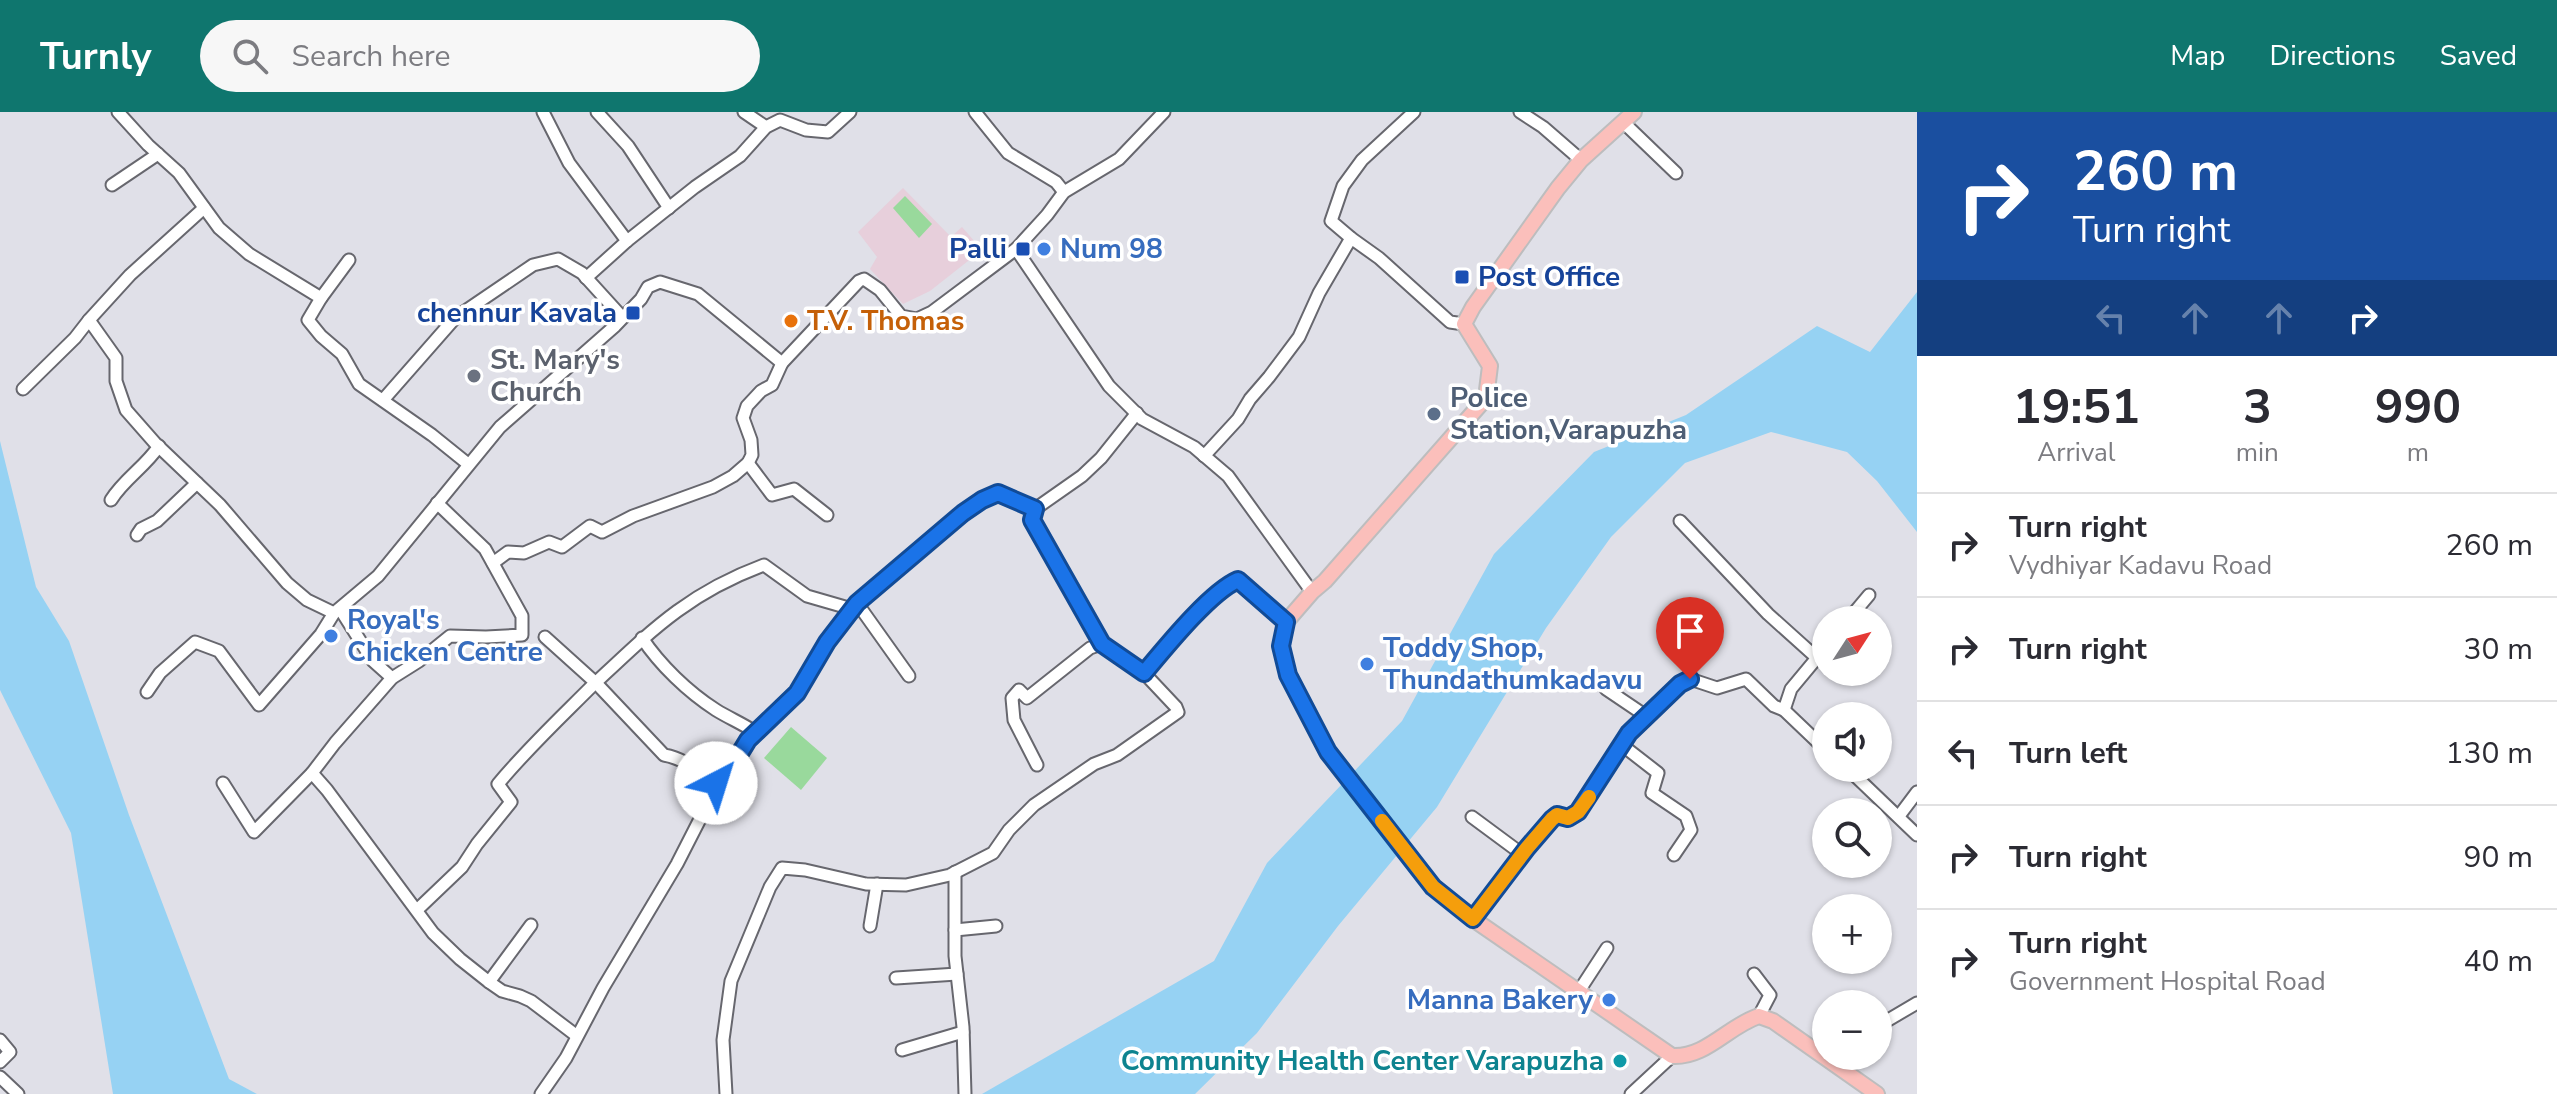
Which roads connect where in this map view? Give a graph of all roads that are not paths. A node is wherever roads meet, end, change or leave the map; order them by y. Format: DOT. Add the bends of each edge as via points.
graph roads {
  1 [pos="118,112"];
  2 [pos="543,112"];
  3 [pos="597,112"];
  4 [pos="744,112"];
  5 [pos="850,112"];
  6 [pos="975,112"];
  7 [pos="1164,112"];
  8 [pos="1414,112"];
  9 [pos="1520,112"];
  10 [pos="1628,117"];
  11 [pos="766,127"];
  12 [pos="158,154"];
  13 [pos="1581,160"];
  14 [pos="1676,173"];
  15 [pos="112,185"];
  16 [pos="1064,192"];
  17 [pos="204,208"];
  18 [pos="669,208"];
  19 [pos="1351,238"];
  20 [pos="627,241"];
  21 [pos="1016,249"];
  22 [pos="349,260"];
  23 [pos="586,278"];
  24 [pos="321,298"];
  25 [pos="622,317"];
  26 [pos="89,320"];
  27 [pos="1464,324"];
  28 [pos="782,363"];
  29 [pos="23,389"];
  30 [pos="383,400"];
  31 [pos="1137,413"];
  32 [pos="159,446"];
  33 [pos="1204,456"];
  34 [pos="748,463"];
  35 [pos="468,464"];
  36 [pos="197,483"];
  37 [pos="111,500"];
  38 [pos="437,503"];
  39 [pos="1035,509"];
  40 [pos="827,515"];
  41 [pos="1680,521"];
  42 [pos="137,535"];
  43 [pos="493,563"];
  44 [pos="1312,592"];
  45 [pos="1869,595"];
  46 [pos="855,606"];
  47 [pos="1860,606"];
  48 [pos="337,611"];
  49 [pos="1286,622"];
  50 [pos="545,637"];
  51 [pos="642,638"];
  52 [pos="1102,644"];
  53 [pos="1812,654"];
  54 [pos="1812,664"];
  55 [pos="1144,673"];
  56 [pos="909,676"];
  57 [pos="392,678"];
  58 [pos="596,683"];
  59 [pos="1606,689"];
  60 [pos="147,692"];
  61 [pos="1784,710"];
  62 [pos="1646,716"];
  63 [pos="755,732"];
  64 [pos="1812,737"];
  65 [pos="1622,745"];
  66 [pos="1037,765"];
  67 [pos="312,773"];
  68 [pos="1862,782"];
  69 [pos="223,783"];
  70 [pos="720,786"];
  71 [pos="1917,792"];
  72 [pos="1899,816"];
  73 [pos="1472,817"];
  74 [pos="1917,835"];
  75 [pos="1522,854"];
  76 [pos="1674,855"];
  77 [pos="955,872"];
  78 [pos="877,884"];
  79 [pos="417,910"];
  80 [pos="1473,919"];
  81 [pos="531,925"];
  82 [pos="870,926"];
  83 [pos="996,926"];
  84 [pos="955,930"];
  85 [pos="1607,948"];
  86 [pos="957,974"];
  87 [pos="1754,974"];
  88 [pos="896,978"];
  89 [pos="489,982"];
  90 [pos="1579,991"];
  91 [pos="1917,1003"];
  92 [pos="1759,1016"];
  93 [pos="1892,1018"];
  94 [pos="963,1032"];
  95 [pos="577,1036"];
  96 [pos="0,1040"];
  97 [pos="1812,1044"];
  98 [pos="902,1050"];
  99 [pos="1672,1056"];
  100 [pos="0,1062"];
  101 [pos="1851,1070"];
  102 [pos="0,1077"];
  103 [pos="18,1094"];
  104 [pos="541,1094"];
  105 [pos="726,1094"];
  106 [pos="965,1094"];
  107 [pos="1631,1094"];
  108 [pos="1877,1094"];
  1 -- 12 [label="street"];
  2 -- 20 [label="street" via="569,163"];
  3 -- 18 [label="street" via="628,146"];
  4 -- 11 [label="street"];
  5 -- 11 [label="street" via="828,132 780,120"];
  6 -- 16 [label="street" via="1008,153"];
  7 -- 16 [label="street" via="1119,159"];
  8 -- 19 [label="street" via="1362,160 1343,186 1331,221"];
  9 -- 13 [label="street"];
  10 -- 13 [label="main road"];
  10 -- 14 [label="street"];
  11 -- 18 [label="street" via="740,156"];
  12 -- 15 [label="street"];
  12 -- 17 [label="street"];
  13 -- 27 [label="main road"];
  16 -- 21 [label="street"];
  17 -- 24 [label="street" via="249,254"];
  17 -- 26 [label="street"];
  18 -- 20 [label="street"];
  19 -- 27 [label="street" via="1450,322"];
  19 -- 33 [label="street" via="1299,337"];
  20 -- 23 [label="street"];
  21 -- 28 [label="street" via="917,319 901,316 871,282 859,281"];
  21 -- 31 [label="street" via="1109,386"];
  22 -- 24 [label="street"];
  23 -- 25 [label="street"];
  23 -- 30 [label="street" via="558,259 533,265 455,318"];
  24 -- 30 [label="street" via="308,320 342,354 359,384"];
  25 -- 28 [label="street" via="648,287 660,282 676,285 698,294"];
  25 -- 35 [label="street" via="500,427"];
  26 -- 29 [label="street"];
  26 -- 32 [label="street" via="116,358 116,381 126,410"];
  27 -- 44 [label="main road" via="1490,366 1486,398"];
  28 -- 34 [label="street" via="772,385 747,406 743,418 751,440"];
  30 -- 35 [label="street"];
  31 -- 33 [label="street"];
  31 -- 39 [label="street" via="1082,476"];
  32 -- 36 [label="street"];
  32 -- 37 [label="street"];
  33 -- 44 [label="street" via="1228,476"];
  34 -- 40 [label="street" via="772,495 794,489"];
  34 -- 43 [label="street" via="713,487 602,532 590,526 562,547 549,542 524,553 508,552"];
  35 -- 38 [label="street"];
  36 -- 42 [label="street"];
  36 -- 48 [label="street" via="287,583 307,600"];
  38 -- 43 [label="street"];
  38 -- 48 [label="street" via="378,576"];
  39 -- 46 [label="street" via="998,493 982,500"];
  39 -- 52 [label="street" via="1032,520"];
  41 -- 53 [label="street"];
  43 -- 57 [label="street" via="522,616 522,635 450,636"];
  44 -- 49 [label="main road"];
  45 -- 47 [label="street"];
  46 -- 51 [label="street" via="807,596 764,565 704,592"];
  46 -- 56 [label="street"];
  46 -- 63 [label="street" via="797,693"];
  48 -- 57 [label="street"];
  48 -- 60 [label="street" via="259,705 219,651 195,642"];
  49 -- 55 [label="street" via="1238,580 1189,622"];
  49 -- 80 [label="main road" via="1281,646 1288,675 1328,752 1433,887"];
  50 -- 58 [label="street"];
  51 -- 58 [label="street"];
  51 -- 63 [label="street" via="701,699"];
  52 -- 55 [label="street"];
  52 -- 66 [label="street" via="1027,698 1019,690 1012,698 1014,720"];
  54 -- 61 [label="street" via="1791,689"];
  55 -- 77 [label="street" via="1178,712 1034,805 993,853"];
  57 -- 67 [label="street"];
  58 -- 70 [label="street" via="664,755 693,765"];
  58 -- 79 [label="street" via="498,784 511,802 462,867"];
  59 -- 62 [label="street"];
  61 -- 62 [label="street" via="1746,679 1717,688 1690,679"];
  61 -- 64 [label="street"];
  62 -- 65 [label="street"];
  63 -- 70 [label="street"];
  65 -- 75 [label="street" via="1578,812 1568,818 1557,815"];
  65 -- 76 [label="street" via="1658,773 1652,793 1686,816 1691,830"];
  67 -- 69 [label="street" via="254,832"];
  67 -- 79 [label="street"];
  68 -- 72 [label="street"];
  70 -- 95 [label="street"];
  71 -- 72 [label="street"];
  72 -- 74 [label="street"];
  73 -- 75 [label="street"];
  75 -- 80 [label="street"];
  77 -- 78 [label="street" via="906,885"];
  77 -- 84 [label="street"];
  78 -- 82 [label="street"];
  78 -- 105 [label="street" via="782,868 731,981 723,1040"];
  79 -- 89 [label="street" via="433,933"];
  80 -- 90 [label="main road"];
  81 -- 89 [label="street"];
  83 -- 84 [label="street"];
  84 -- 86 [label="street"];
  85 -- 90 [label="street"];
  86 -- 88 [label="street"];
  86 -- 94 [label="street"];
  87 -- 92 [label="street" via="1770,995"];
  89 -- 95 [label="street" via="531,1001"];
  90 -- 99 [label="main road"];
  91 -- 93 [label="street"];
  92 -- 97 [label="main road"];
  92 -- 99 [label="main road" via="1694,1054"];
  94 -- 98 [label="street"];
  94 -- 106 [label="street"];
  95 -- 104 [label="street"];
  96 -- 100 [label="street" via="10,1052"];
  99 -- 107 [label="street"];
  101 -- 108 [label="main road"];
  102 -- 103 [label="street"];
}
